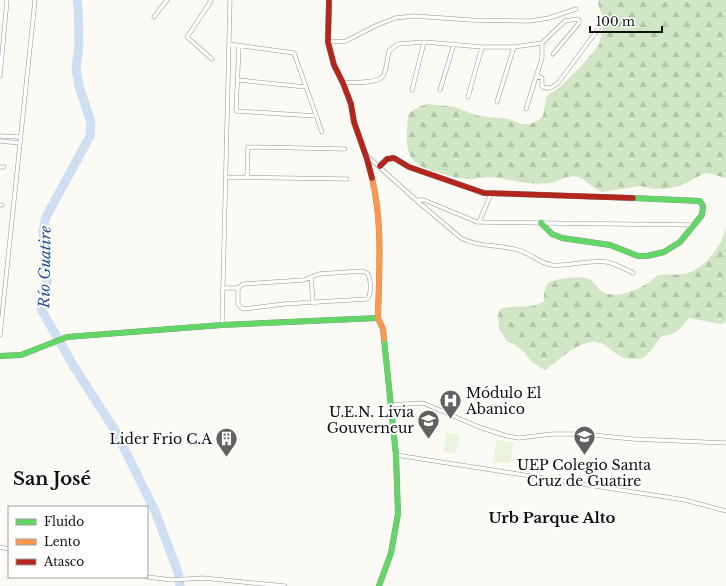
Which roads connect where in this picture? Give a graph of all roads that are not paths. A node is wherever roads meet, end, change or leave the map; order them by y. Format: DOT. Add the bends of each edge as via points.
graph roads {
  1 [pos="7,0"];
  2 [pos="35,0"];
  3 [pos="167,0"];
  4 [pos="210,0"];
  5 [pos="230,0"];
  6 [pos="329,0"];
  7 [pos="576,9"];
  8 [pos="154,17"];
  9 [pos="599,28"];
  10 [pos="328,42"];
  11 [pos="424,42"];
  12 [pos="542,43"];
  13 [pos="229,44"];
  14 [pos="454,44"];
  15 [pos="239,46"];
  16 [pos="482,46"];
  17 [pos="514,46"];
  18 [pos="553,54"];
  19 [pos="212,59"];
  20 [pos="0,76"];
  21 [pos="536,76"];
  22 [pos="238,80"];
  23 [pos="343,83"];
  24 [pos="306,87"];
  25 [pos="412,90"];
  26 [pos="440,90"];
  27 [pos="468,97"];
  28 [pos="497,102"];
  29 [pos="526,109"];
  30 [pos="316,116"];
  31 [pos="322,132"];
  32 [pos="0,136"];
  33 [pos="20,137"];
  34 [pos="0,141"];
  35 [pos="20,143"];
  36 [pos="345,149"];
  37 [pos="365,154"];
  38 [pos="380,166"];
  39 [pos="226,177"];
  40 [pos="247,178"];
  41 [pos="347,179"];
  42 [pos="491,194"];
  43 [pos="416,200"];
  44 [pos="479,222"];
  45 [pos="541,223"];
  46 [pos="694,225"];
  47 [pos="633,272"];
  48 [pos="311,277"];
  49 [pos="223,288"];
  50 [pos="238,288"];
  51 [pos="313,302"];
  52 [pos="378,318"];
  53 [pos="222,325"];
  54 [pos="0,335"];
  55 [pos="0,356"];
  56 [pos="390,405"];
  57 [pos="726,443"];
  58 [pos="396,455"];
  59 [pos="726,511"];
  60 [pos="148,577"];
  61 [pos="285,586"];
  62 [pos="380,586"];
  1 -- 20 [label="street"];
  2 -- 33 [label="street"];
  3 -- 8 [label="street"];
  4 -- 19 [label="street" via="187,37"];
  5 -- 13 [label="street"];
  6 -- 10 [label="street"];
  7 -- 10 [label="street" via="530,21 414,16 395,18 346,40"];
  9 -- 21 [label="street" via="558,83 544,88 542,78"];
  10 -- 23 [label="street" via="334,66"];
  11 -- 14 [label="street"];
  11 -- 23 [label="street" via="394,46 389,51 384,74 378,80"];
  11 -- 25 [label="street"];
  12 -- 17 [label="street"];
  12 -- 18 [label="street" via="565,21 577,18 579,23"];
  12 -- 21 [label="street" via="542,58"];
  13 -- 15 [label="street"];
  13 -- 39 [label="street"];
  14 -- 16 [label="street"];
  14 -- 26 [label="street"];
  15 -- 22 [label="street"];
  15 -- 24 [label="street" via="294,54"];
  16 -- 17 [label="street"];
  16 -- 27 [label="street"];
  17 -- 28 [label="street"];
  21 -- 29 [label="street"];
  22 -- 24 [label="street"];
  22 -- 30 [label="street" via="236,110"];
  23 -- 37 [label="street"];
  24 -- 30 [label="street"];
  30 -- 31 [label="street"];
  32 -- 33 [label="street"];
  33 -- 35 [label="street"];
  34 -- 35 [label="street"];
  35 -- 54 [label="street"];
  36 -- 40 [label="street" via="248,147"];
  37 -- 38 [label="street"];
  37 -- 52 [label="street" via="376,195 380,231"];
  38 -- 42 [label="street" via="387,159 394,158"];
  38 -- 43 [label="street"];
  39 -- 40 [label="street"];
  39 -- 49 [label="street"];
  40 -- 41 [label="street"];
  42 -- 44 [label="street"];
  42 -- 46 [label="street" via="700,201 702,215"];
  43 -- 44 [label="street" via="424,200"];
  43 -- 47 [label="street" via="469,242 523,251 550,265 609,262"];
  44 -- 45 [label="street"];
  45 -- 46 [label="street"];
  45 -- 46 [label="street" via="552,234 562,238 610,245 638,256 664,252 680,242"];
  48 -- 50 [label="street" via="304,280 246,284"];
  48 -- 51 [label="street"];
  48 -- 51 [label="street" via="319,274 362,271 369,277 370,295 367,299"];
  49 -- 50 [label="street"];
  49 -- 53 [label="street"];
  50 -- 51 [label="street" via="238,304 243,309"];
  52 -- 53 [label="street"];
  52 -- 56 [label="street" via="383,329"];
  53 -- 55 [label="street" via="67,337 21,355"];
  56 -- 57 [label="street" via="422,403 479,427 520,438 582,434"];
  56 -- 58 [label="street"];
  58 -- 59 [label="street" via="685,500"];
  58 -- 62 [label="street" via="398,514 391,553"];
  60 -- 61 [label="street" via="172,580 203,578"];
}
